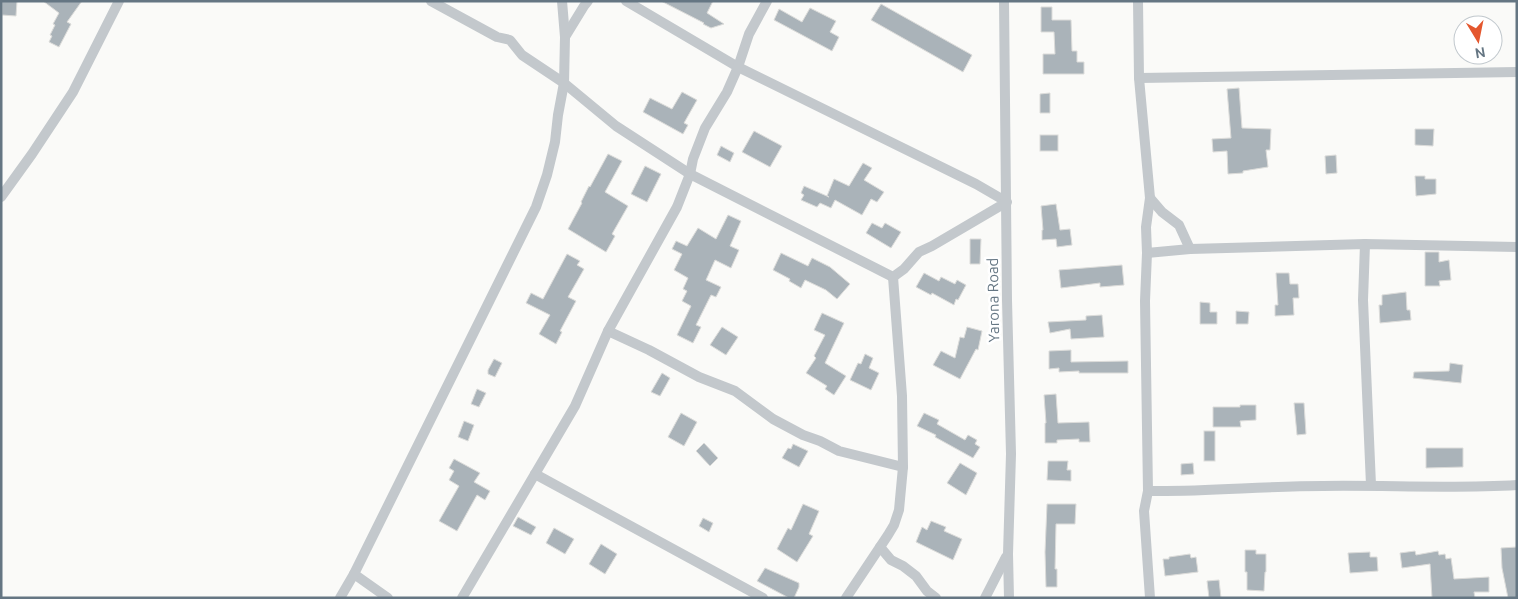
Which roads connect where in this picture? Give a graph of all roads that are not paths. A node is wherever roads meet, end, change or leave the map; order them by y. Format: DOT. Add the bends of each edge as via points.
graph roads {
  1 [pos="119,1"];
  2 [pos="431,1"];
  3 [pos="562,1"];
  4 [pos="588,1"];
  5 [pos="626,1"];
  6 [pos="766,1"];
  7 [pos="1004,1"];
  8 [pos="1138,1"];
  9 [pos="565,37"];
  10 [pos="738,67"];
  11 [pos="1517,72"];
  12 [pos="1139,78"];
  13 [pos="564,83"];
  14 [pos="690,174"];
  15 [pos="1,197"];
  16 [pos="1150,198"];
  17 [pos="1007,202"];
  18 [pos="1365,244"];
  19 [pos="1517,247"];
  20 [pos="1190,249"];
  21 [pos="1147,253"];
  22 [pos="893,277"];
  23 [pos="608,331"];
  24 [pos="903,467"];
  25 [pos="534,474"];
  26 [pos="1371,485"];
  27 [pos="1517,485"];
  28 [pos="1148,491"];
  29 [pos="880,547"];
  30 [pos="1008,554"];
  31 [pos="354,574"];
  32 [pos="340,598"];
  33 [pos="388,598"];
  34 [pos="462,598"];
  35 [pos="764,598"];
  36 [pos="846,598"];
  37 [pos="936,598"];
  38 [pos="985,598"];
  39 [pos="1009,598"];
  40 [pos="1150,598"];
  1 -- 15 [label="street" via="73,92"];
  2 -- 13 [label="street" via="497,37 510,40 522,55"];
  3 -- 9 [label="street"];
  4 -- 9 [label="street"];
  5 -- 10 [label="street"];
  6 -- 10 [label="street" via="749,34"];
  7 -- 17 [label="street, Yarona Road"];
  8 -- 12 [label="street"];
  9 -- 13 [label="street"];
  10 -- 14 [label="street" via="705,128"];
  10 -- 17 [label="street"];
  11 -- 12 [label="street"];
  12 -- 16 [label="street"];
  13 -- 14 [label="street" via="616,126"];
  13 -- 31 [label="street" via="555,142 536,207"];
  14 -- 22 [label="street"];
  14 -- 23 [label="street" via="676,207"];
  16 -- 20 [label="street" via="1179,225"];
  16 -- 21 [label="street"];
  17 -- 22 [label="street" via="919,252"];
  17 -- 30 [label="street, Yarona Road" via="1011,454"];
  18 -- 19 [label="street"];
  18 -- 20 [label="street"];
  18 -- 26 [label="street" via="1363,300"];
  20 -- 21 [label="street"];
  21 -- 28 [label="street" via="1144,301"];
  22 -- 24 [label="street" via="902,396"];
  23 -- 24 [label="street" via="699,378 735,391 803,436 839,451"];
  23 -- 25 [label="street" via="575,406"];
  24 -- 29 [label="street" via="899,510"];
  25 -- 34 [label="street"];
  25 -- 35 [label="street"];
  26 -- 27 [label="street"];
  26 -- 28 [label="street"];
  28 -- 40 [label="street" via="1144,511"];
  29 -- 36 [label="street"];
  29 -- 37 [label="street" via="891,560 916,576"];
  30 -- 38 [label="street"];
  30 -- 39 [label="street, Yarona Road"];
  31 -- 32 [label="street"];
  31 -- 33 [label="street"];
}
